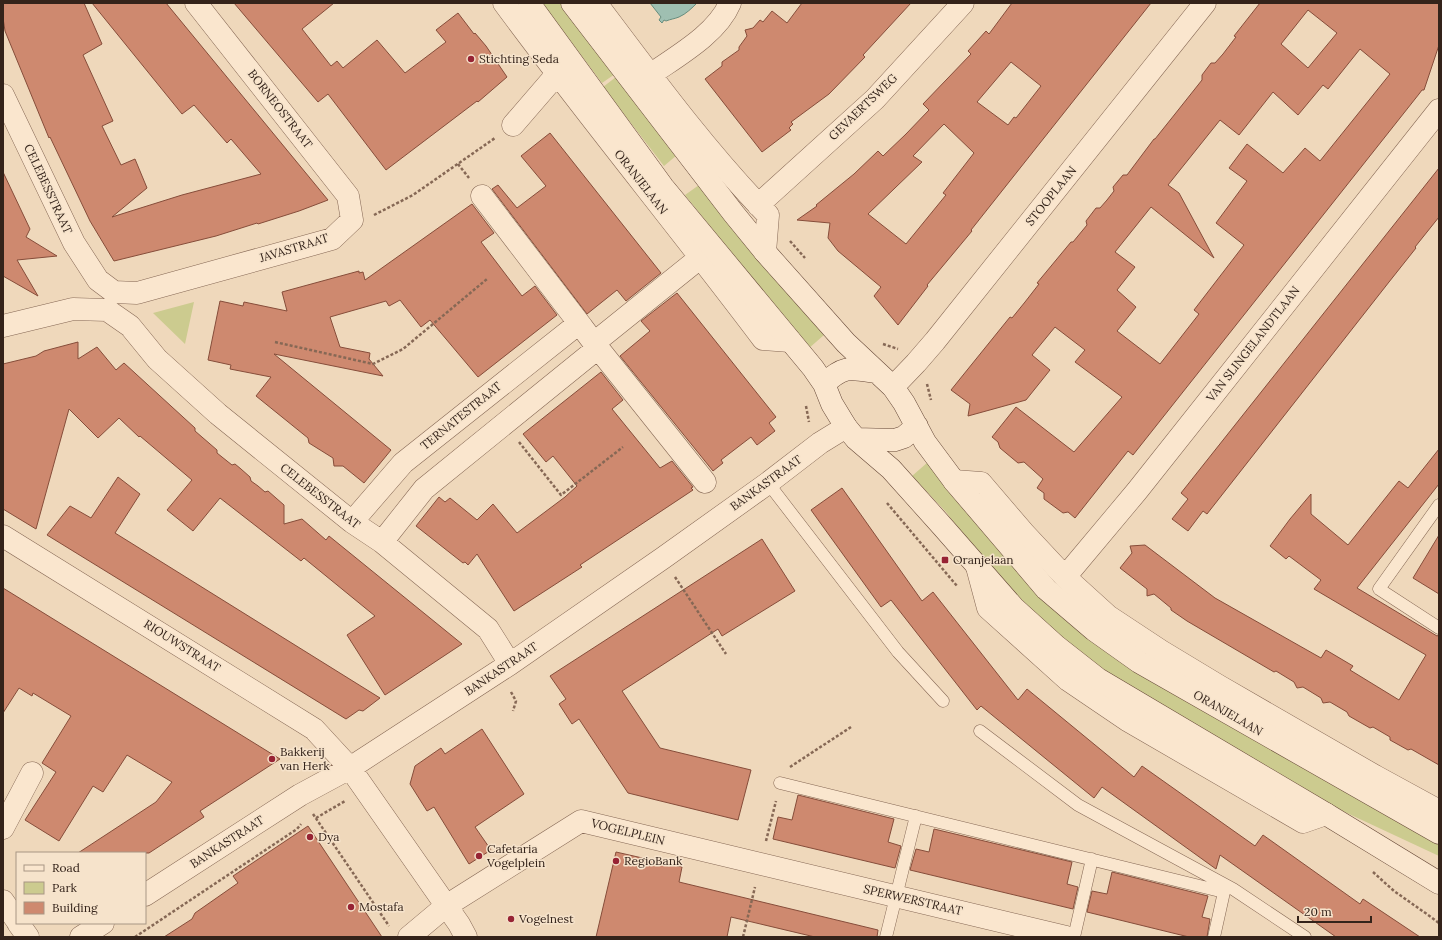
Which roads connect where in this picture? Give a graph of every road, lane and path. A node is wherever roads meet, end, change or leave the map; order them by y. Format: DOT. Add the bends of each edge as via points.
graph roads {
  1 [pos="196,3"];
  2 [pos="504,3"];
  3 [pos="529,3"];
  4 [pos="572,3"];
  5 [pos="596,3"];
  6 [pos="730,3"];
  7 [pos="963,3"];
  8 [pos="1205,3"];
  9 [pos="557,74"];
  10 [pos="650,75"];
  11 [pos="3,95"];
  12 [pos="1439,110"];
  13 [pos="513,125"];
  14 [pos="482,196"];
  15 [pos="758,205"];
  16 [pos="352,220"];
  17 [pos="765,252"];
  18 [pos="701,257"];
  19 [pos="487,279"];
  20 [pos="98,280"];
  21 [pos="3,326"];
  22 [pos="588,335"];
  23 [pos="790,341"];
  24 [pos="275,342"];
  25 [pos="876,372"];
  26 [pos="824,384"];
  27 [pos="893,387"];
  28 [pos="504,423"];
  29 [pos="917,426"];
  30 [pos="851,433"];
  31 [pos="623,447"];
  32 [pos="954,481"];
  33 [pos="705,482"];
  34 [pos="768,483"];
  35 [pos="1439,505"];
  36 [pos="352,522"];
  37 [pos="3,536"];
  38 [pos="382,542"];
  39 [pos="663,558"];
  40 [pos="1065,577"];
  41 [pos="1439,628"];
  42 [pos="726,654"];
  43 [pos="510,664"];
  44 [pos="944,701"];
  45 [pos="851,727"];
  46 [pos="980,731"];
  47 [pos="350,768"];
  48 [pos="32,773"];
  49 [pos="780,784"];
  50 [pos="365,788"];
  51 [pos="305,802"];
  52 [pos="1439,811"];
  53 [pos="916,816"];
  54 [pos="316,818"];
  55 [pos="3,828"];
  56 [pos="1439,834"];
  57 [pos="1092,859"];
  58 [pos="760,864"];
  59 [pos="1439,883"];
  60 [pos="146,895"];
  61 [pos="896,896"];
  62 [pos="3,902"];
  63 [pos="446,906"];
  64 [pos="16,919"];
  65 [pos="19,924"];
  66 [pos="101,924"];
  67 [pos="401,934"];
  68 [pos="28,937"];
  69 [pos="81,937"];
  70 [pos="135,937"];
  71 [pos="466,937"];
  72 [pos="886,937"];
  73 [pos="1066,937"];
  74 [pos="1074,937"];
  75 [pos="1214,937"];
  76 [pos="1305,937"];
  1 -- 16 [label="street, BORNEOSTRAAT" via="348,196"];
  2 -- 9 [label="street, ORANJELAAN"];
  3 -- 23 [label="street, ORANJELAAN" via="664,187"];
  4 -- 17 [label="street, ORANJELAAN"];
  5 -- 10 [label="street"];
  6 -- 10 [label="street" via="706,35"];
  7 -- 15 [label="street, GEVAERTSWEG" via="875,99"];
  8 -- 27 [label="street, STOOPLAAN" via="935,341"];
  9 -- 13 [label="street"];
  9 -- 18 [label="street, ORANJELAAN"];
  10 -- 15 [label="street" via="736,182"];
  11 -- 20 [label="street, CELEBESSTRAAT" via="74,243"];
  12 -- 40 [label="street, VAN SLINGELANDTLAAN" via="1137,491"];
  13 -- 16 [label="path" via="412,195 377,214"];
  14 -- 22 [label="street"];
  15 -- 17 [label="street" via="768,215"];
  16 -- 20 [label="street, JAVASTRAAT" via="332,238 137,293 114,292"];
  17 -- 25 [label="street, ORANJELAAN" via="846,343"];
  18 -- 22 [label="street"];
  18 -- 23 [label="street, ORANJELAAN" via="763,339"];
  19 -- 24 [label="path" via="403,349 373,364"];
  21 -- 36 [label="street, CELEBESSTRAAT" via="73,309 107,310 130,326 157,359 218,414"];
  22 -- 28 [label="street" via="593,352"];
  22 -- 33 [label="street"];
  22 -- 36 [label="street, TERNATESTRAAT" via="573,328 403,463"];
  23 -- 26 [label="street, ORANJELAAN"];
  25 -- 26 [label="street" via="850,368 835,374"];
  25 -- 27 [label="street, ORANJELAAN"];
  26 -- 30 [label="street, ORANJELAAN" via="832,404"];
  27 -- 29 [label="street, ORANJELAAN"];
  28 -- 31 [label="path" via="561,495"];
  28 -- 38 [label="street" via="424,489"];
  29 -- 30 [label="street" via="904,437 895,440"];
  29 -- 32 [label="street, ORANJELAAN" via="925,442"];
  30 -- 34 [label="street, BANKASTRAAT" via="820,443"];
  30 -- 59 [label="street, ORANJELAAN" via="891,469 1014,608 1098,679"];
  32 -- 40 [label="street, ORANJELAAN" via="981,483 1022,532"];
  32 -- 56 [label="street, ORANJELAAN" via="1046,589 1094,630 1139,662"];
  34 -- 39 [label="street, BANKASTRAAT"];
  34 -- 44 [label="lane" via="898,652"];
  35 -- 41 [label="lane" via="1379,589"];
  36 -- 38 [label="street, CELEBESSTRAAT"];
  37 -- 47 [label="street, RIOUWSTRAAT" via="314,729"];
  38 -- 43 [label="street, CELEBESSTRAAT" via="488,629"];
  39 -- 42 [label="path"];
  39 -- 43 [label="street, BANKASTRAAT"];
  40 -- 52 [label="street, ORANJELAAN" via="1108,616 1160,651"];
  43 -- 47 [label="street, BANKASTRAAT"];
  45 -- 49 [label="path" via="784,770"];
  46 -- 76 [label="lane" via="1078,806 1233,889"];
  47 -- 50 [label="street"];
  47 -- 51 [label="street, BANKASTRAAT"];
  48 -- 55 [label="street"];
  49 -- 53 [label="lane"];
  50 -- 54 [label="path"];
  50 -- 63 [label="street"];
  51 -- 54 [label="path"];
  51 -- 60 [label="street, BANKASTRAAT"];
  51 -- 70 [label="path" via="297,830"];
  53 -- 57 [label="lane"];
  53 -- 61 [label="lane"];
  54 -- 67 [label="path"];
  57 -- 74 [label="lane"];
  57 -- 75 [label="lane" via="1224,892"];
  58 -- 61 [label="street, SPERWERSTRAAT"];
  58 -- 63 [label="street, VOGELPLEIN" via="581,821"];
  61 -- 72 [label="lane"];
  61 -- 73 [label="street, SPERWERSTRAAT"];
  62 -- 64 [label="street"];
  63 -- 67 [label="street, VOGELPLEIN"];
  63 -- 71 [label="street"];
  65 -- 68 [label="street"];
  66 -- 69 [label="street"];
}
